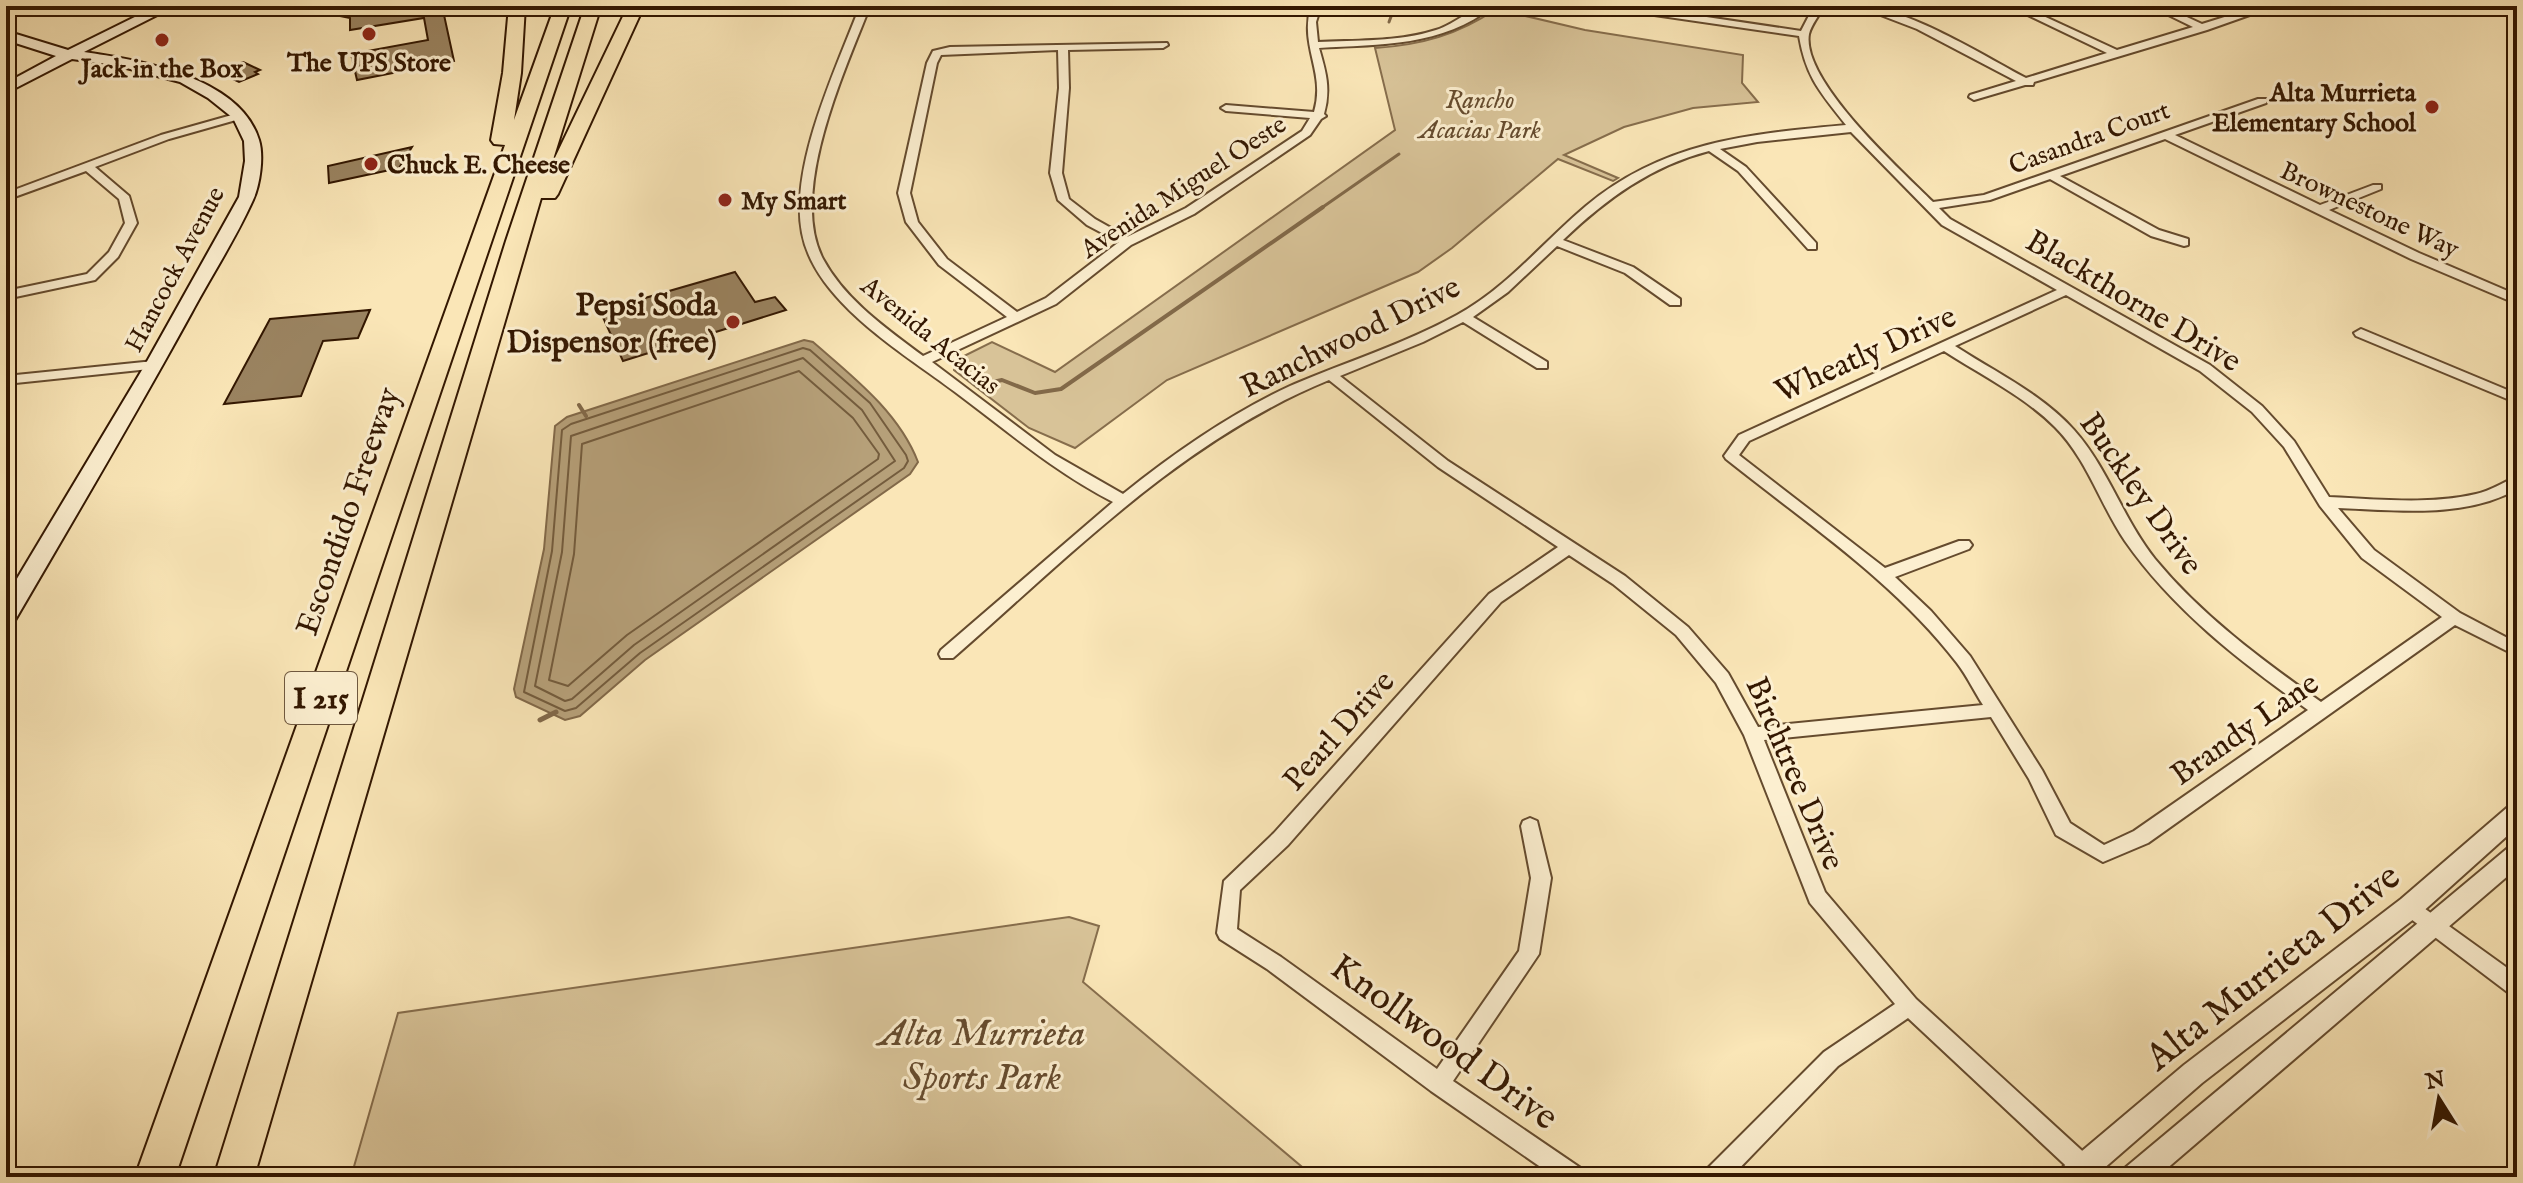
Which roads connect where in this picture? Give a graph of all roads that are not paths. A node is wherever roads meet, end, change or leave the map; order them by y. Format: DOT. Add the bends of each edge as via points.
graph roads {
  1 [pos="168,6"];
  2 [pos="188,6"];
  3 [pos="517,6"];
  4 [pos="563,6"];
  5 [pos="593,6"];
  6 [pos="636,6"];
  7 [pos="865,6"];
  8 [pos="1316,6"];
  9 [pos="1488,6"];
  10 [pos="1613,6"];
  11 [pos="1819,6"];
  12 [pos="1862,6"];
  13 [pos="2014,6"];
  14 [pos="2155,6"];
  15 [pos="2270,6"];
  16 [pos="2501,6"];
  17 [pos="1670,11"];
  18 [pos="2517,15"];
  19 [pos="2204,28"];
  20 [pos="1804,34"];
  21 [pos="6,35"];
  22 [pos="1163,45"];
  23 [pos="1315,45"];
  24 [pos="1063,48"];
  25 [pos="2118,54"];
  26 [pos="70,55"];
  27 [pos="2029,83"];
  28 [pos="6,89"];
  29 [pos="1974,97"];
  30 [pos="2262,101"];
  31 [pos="1226,108"];
  32 [pos="239,116"];
  33 [pos="1321,116"];
  34 [pos="1854,128"];
  35 [pos="2163,134"];
  36 [pos="1709,146"];
  37 [pos="87,166"];
  38 [pos="2050,175"];
  39 [pos="2377,187"];
  40 [pos="6,197"];
  41 [pos="1928,206"];
  42 [pos="2319,210"];
  43 [pos="486,219"];
  44 [pos="517,241"];
  45 [pos="1556,241"];
  46 [pos="1127,242"];
  47 [pos="2184,242"];
  48 [pos="1812,246"];
  49 [pos="2067,290"];
  50 [pos="6,295"];
  51 [pos="2517,300"];
  52 [pos="1675,302"];
  53 [pos="1016,317"];
  54 [pos="1464,317"];
  55 [pos="2361,333"];
  56 [pos="1947,347"];
  57 [pos="921,362"];
  58 [pos="154,365"];
  59 [pos="1542,365"];
  60 [pos="1332,376"];
  61 [pos="6,380"];
  62 [pos="2517,399"];
  63 [pos="2517,482"];
  64 [pos="1126,502"];
  65 [pos="2325,502"];
  66 [pos="1964,545"];
  67 [pos="1568,548"];
  68 [pos="1883,575"];
  69 [pos="10,603"];
  70 [pos="2454,617"];
  71 [pos="2517,650"];
  72 [pos="947,654"];
  73 [pos="1996,710"];
  74 [pos="2320,710"];
  75 [pos="1753,734"];
  76 [pos="2517,813"];
  77 [pos="1530,826"];
  78 [pos="2517,854"];
  79 [pos="2410,907"];
  80 [pos="2435,925"];
  81 [pos="1274,963"];
  82 [pos="2517,987"];
  83 [pos="1909,1006"];
  84 [pos="1439,1084"];
  85 [pos="2083,1174"];
  86 [pos="155,1177"];
  87 [pos="234,1177"];
  88 [pos="1574,1177"];
  89 [pos="1715,1177"];
  90 [pos="2136,1177"];
  1 -- 26 [label="main road"];
  2 -- 26 [label="main road"];
  3 -- 43 [label="highway" via="509,94"];
  4 -- 43 [label="highway, Escondido Freeway / I 215"];
  5 -- 44 [label="highway, I 215"];
  6 -- 44 [label="highway" via="543,205"];
  7 -- 57 [label="street, Avenida Acacias" via="809,169 808,235 837,289"];
  8 -- 23 [label="street, Avenida Miguel Oeste" via="1310,20"];
  9 -- 23 [label="street" via="1442,32 1406,40"];
  10 -- 17 [label="street"];
  11 -- 20 [label="street"];
  12 -- 27 [label="street" via="1920,27"];
  13 -- 25 [label="street"];
  14 -- 19 [label="street"];
  15 -- 19 [label="street"];
  16 -- 18 [label="main road"];
  17 -- 20 [label="street"];
  19 -- 25 [label="street"];
  20 -- 34 [label="street, Blackthorne Drive" via="1809,64"];
  21 -- 26 [label="main road"];
  22 -- 24 [label="street"];
  23 -- 33 [label="street, Avenida Miguel Oeste" via="1326,98"];
  24 -- 46 [label="street" via="1056,173 1064,200"];
  24 -- 53 [label="street" via="937,53 926,82 904,193 912,222 943,262"];
  25 -- 27 [label="street"];
  26 -- 28 [label="main road"];
  26 -- 32 [label="main road" via="185,79"];
  27 -- 29 [label="street"];
  30 -- 35 [label="street, Casandra Court"];
  31 -- 33 [label="street"];
  32 -- 37 [label="street"];
  32 -- 58 [label="main road, Hancock Avenue" via="252,141 247,197"];
  33 -- 46 [label="street, Avenida Miguel Oeste" via="1282,152 1190,211"];
  34 -- 36 [label="street, Ranchwood Drive"];
  34 -- 41 [label="street, Blackthorne Drive"];
  35 -- 38 [label="street, Casandra Court"];
  35 -- 42 [label="street, Brownestone Way"];
  36 -- 45 [label="street, Ranchwood Drive" via="1639,173"];
  36 -- 48 [label="street" via="1742,169"];
  37 -- 40 [label="street"];
  37 -- 50 [label="street" via="125,198 131,223 114,254 91,277"];
  38 -- 41 [label="street, Casandra Court" via="1986,198"];
  38 -- 47 [label="street" via="2155,233"];
  39 -- 42 [label="street"];
  41 -- 49 [label="street, Blackthorne Drive" via="1946,222"];
  42 -- 51 [label="street, Brownestone Way"];
  43 -- 86 [label="highway, Escondido Freeway / I 215"];
  44 -- 87 [label="highway, I 215"];
  45 -- 52 [label="street" via="1629,270"];
  45 -- 54 [label="street, Ranchwood Drive" via="1518,278"];
  46 -- 53 [label="street, Avenida Miguel Oeste" via="1051,301"];
  49 -- 56 [label="street, Wheatly Drive"];
  49 -- 65 [label="street, Blackthorne Drive" via="2205,368 2257,409 2289,444"];
  53 -- 57 [label="street, Avenida Miguel Oeste"];
  54 -- 59 [label="street"];
  54 -- 60 [label="street, Ranchwood Drive"];
  55 -- 62 [label="street"];
  56 -- 68 [label="street, Wheatly Drive" via="1744,438 1731,456"];
  56 -- 74 [label="street, Buckley Drive" via="2058,421 2087,455 2128,534 2163,579 2233,647"];
  57 -- 64 [label="street, Avenida Acacias" via="1063,468"];
  58 -- 61 [label="street"];
  58 -- 69 [label="main road, Hancock Avenue"];
  60 -- 64 [label="street, Ranchwood Drive" via="1272,401 1209,438"];
  60 -- 67 [label="street, Birchtree Drive" via="1443,464"];
  63 -- 65 [label="street" via="2504,493 2430,506"];
  64 -- 72 [label="street, Ranchwood Drive"];
  65 -- 70 [label="street, Blackthorne Drive" via="2368,554"];
  66 -- 68 [label="street"];
  67 -- 75 [label="street, Birchtree Drive" via="1619,580 1682,631 1722,678"];
  67 -- 81 [label="street, Pearl Drive" via="1495,598 1281,839 1231,887 1227,933"];
  68 -- 73 [label="street" via="1964,660"];
  70 -- 71 [label="street, Blackthorne Drive"];
  70 -- 74 [label="street, Brandy Lane"];
  73 -- 74 [label="street, Brandy Lane" via="2063,829 2103,854 2141,837"];
  73 -- 75 [label="street"];
  75 -- 83 [label="street, Birchtree Drive" via="1817,897"];
  76 -- 79 [label="street, Alta Murrieta Drive"];
  77 -- 84 [label="street" via="1541,878 1529,954"];
  78 -- 80 [label="street, Alta Murrieta Drive"];
  79 -- 80 [label="street"];
  79 -- 85 [label="street, Alta Murrieta Drive" via="2193,1074"];
  80 -- 82 [label="street"];
  80 -- 90 [label="street, Alta Murrieta Drive"];
  81 -- 84 [label="street, Knollwood Drive"];
  83 -- 85 [label="street, Birchtree Drive"];
  83 -- 89 [label="street" via="1831,1059"];
  84 -- 88 [label="street, Knollwood Drive"];
}
